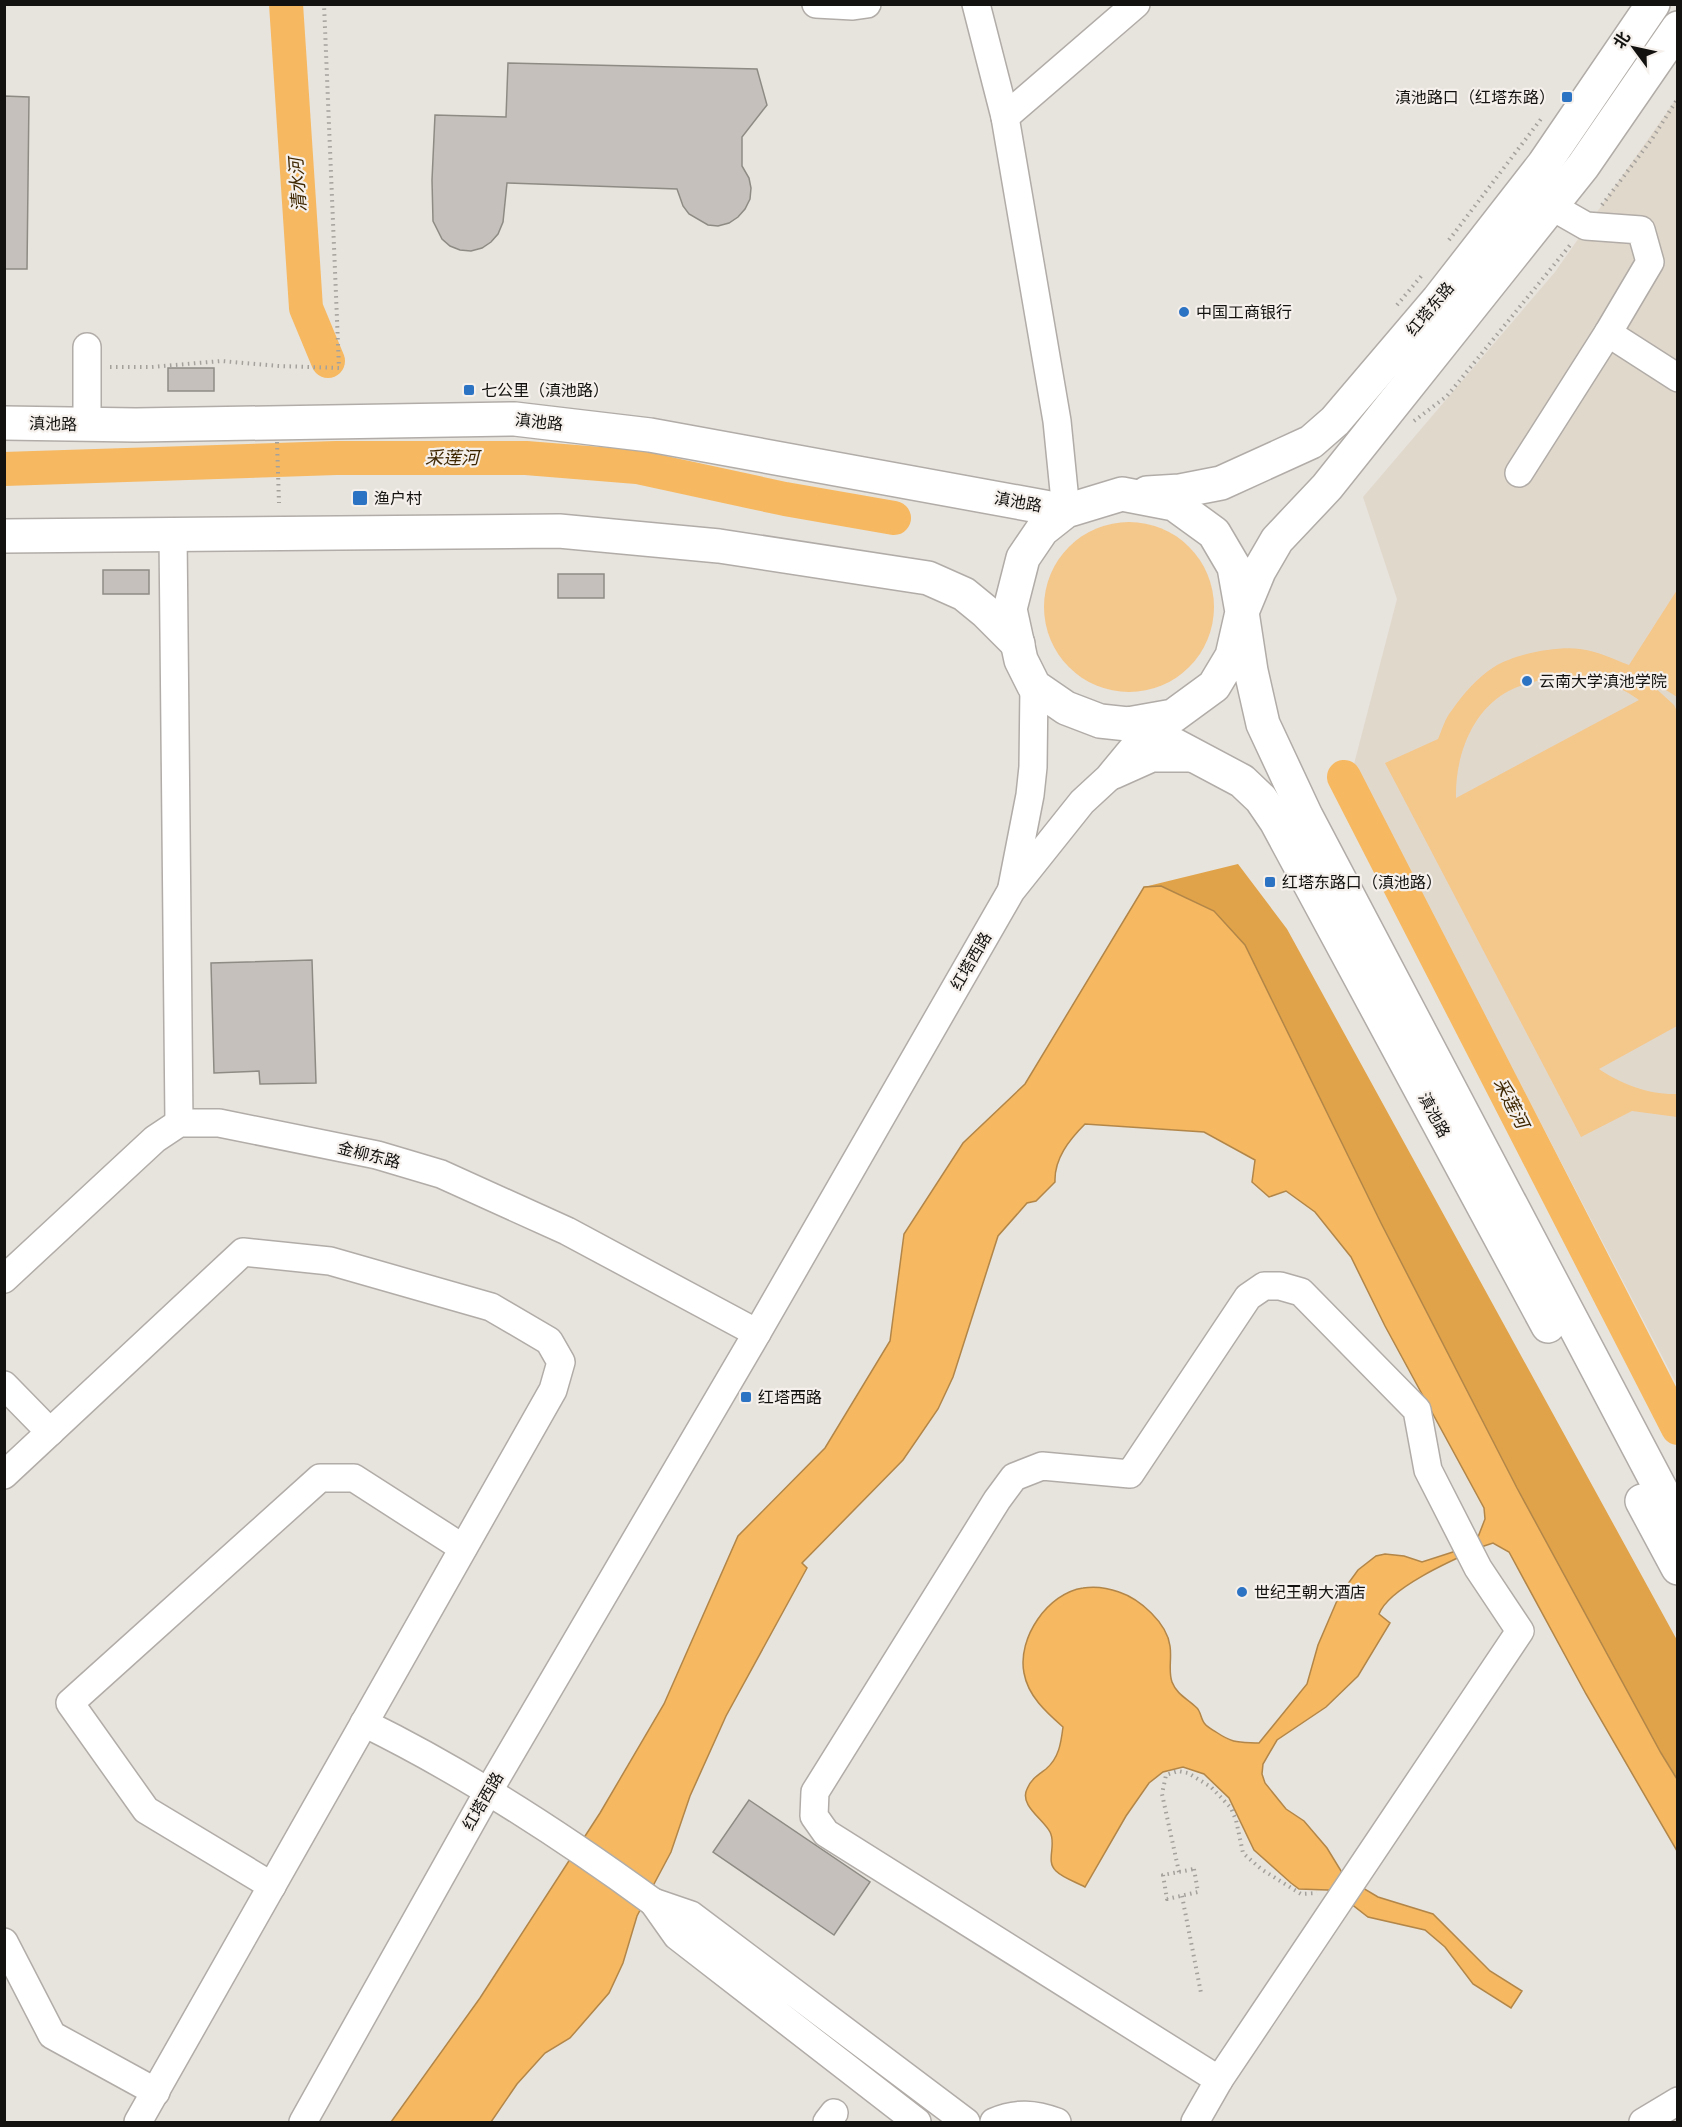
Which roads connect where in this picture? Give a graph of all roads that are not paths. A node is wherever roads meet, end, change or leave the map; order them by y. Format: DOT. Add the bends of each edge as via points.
graph roads {
  1 [pos="816,4"];
  2 [pos="867,4"];
  3 [pos="976,4"];
  4 [pos="1136,4"];
  5 [pos="1653,4"];
  6 [pos="1676,34"];
  7 [pos="1005,117"];
  8 [pos="1551,206"];
  9 [pos="1608,333"];
  10 [pos="87,357"];
  11 [pos="1677,378"];
  12 [pos="4,423"];
  13 [pos="87,424"];
  14 [pos="1519,473"];
  15 [pos="1122,494"];
  16 [pos="1066,511"];
  17 [pos="173,534"];
  18 [pos="4,536"];
  19 [pos="1242,612"];
  20 [pos="1018,644"];
  21 [pos="1034,687"];
  22 [pos="1144,725"];
  23 [pos="1198,758"];
  24 [pos="1108,778"];
  25 [pos="1011,891"];
  26 [pos="179,1123"];
  27 [pos="4,1279"];
  28 [pos="757,1333"];
  29 [pos="4,1385"];
  30 [pos="50,1432"];
  31 [pos="4,1475"];
  32 [pos="1677,1522"];
  33 [pos="463,1548"];
  34 [pos="1677,1568"];
  35 [pos="364,1723"];
  36 [pos="488,1792"];
  37 [pos="272,1886"];
  38 [pos="653,1902"];
  39 [pos="4,1941"];
  40 [pos="1220,2080"];
  41 [pos="156,2092"];
  42 [pos="1677,2101"];
  43 [pos="138,2122"];
  44 [pos="303,2122"];
  45 [pos="917,2122"];
  46 [pos="966,2122"];
  47 [pos="994,2122"];
  48 [pos="1057,2122"];
  49 [pos="1195,2122"];
  50 [pos="1643,2122"];
  1 -- 2 [label="street"];
  3 -- 7 [label="street"];
  4 -- 7 [label="street"];
  5 -- 15 [label="main road, 红塔东路" via="1544,164 1438,300 1335,422 1311,442 1221,483 1180,491"];
  6 -- 8 [label="main road, 红塔东路"];
  7 -- 16 [label="street" via="1057,421"];
  8 -- 9 [label="street" via="1586,226 1641,230 1650,261"];
  8 -- 19 [label="main road, 红塔东路" via="1327,487 1277,540"];
  9 -- 11 [label="street"];
  9 -- 14 [label="street"];
  10 -- 13 [label="street"];
  12 -- 13 [label="main road, 滇池路"];
  13 -- 16 [label="main road, 滇池路" via="515,419 650,435"];
  15 -- 16 [label="main road"];
  15 -- 19 [label="main road, 滇池路" via="1174,504 1214,533 1234,567"];
  16 -- 20 [label="main road" via="1042,530 1023,558 1010,609"];
  17 -- 18 [label="main road"];
  17 -- 20 [label="main road" via="559,531 719,546 928,578 964,594"];
  17 -- 26 [label="street"];
  19 -- 22 [label="main road" via="1232,656 1214,686 1173,716"];
  19 -- 32 [label="main road, 滇池路" via="1263,724 1306,816"];
  20 -- 21 [label="main road"];
  21 -- 22 [label="main road" via="1066,708 1100,721"];
  21 -- 25 [label="street" via="1030,795"];
  22 -- 23 [label="main road, 滇池路"];
  22 -- 24 [label="street"];
  23 -- 24 [label="street" via="1152,758"];
  23 -- 34 [label="main road, 滇池路" via="1242,781 1276,821"];
  24 -- 25 [label="street" via="1082,802"];
  25 -- 28 [label="street, 红塔西路"];
  26 -- 27 [label="street" via="155,1139"];
  26 -- 28 [label="street, 金柳东路" via="219,1123 377,1155 441,1174 567,1232"];
  28 -- 36 [label="street, 红塔西路"];
  29 -- 30 [label="street"];
  30 -- 31 [label="street"];
  30 -- 33 [label="street" via="243,1252 330,1261 491,1307 549,1341 561,1362 553,1390"];
  33 -- 35 [label="street"];
  33 -- 37 [label="street" via="354,1478 320,1478 70,1703 146,1810"];
  35 -- 36 [label="street" via="421,1751"];
  35 -- 37 [label="street"];
  36 -- 38 [label="street" via="572,1844"];
  36 -- 44 [label="street, 红塔西路"];
  37 -- 41 [label="street"];
  38 -- 45 [label="street" via="677,1936"];
  38 -- 46 [label="street" via="691,1915"];
  39 -- 41 [label="street" via="52,2035"];
  40 -- 40 [label="street" via="826,1833 814,1816 815,1792 1014,1478 1042,1466 1130,1474 1248,1297 1264,1286 1280,1286 1301,1293 1417,1410 1428,1470 1468,1548 1520,1631"];
  40 -- 49 [label="street"];
  41 -- 43 [label="street"];
  42 -- 50 [label="street"];
  47 -- 48 [label="street" via="1016,2115 1037,2115"];
}
